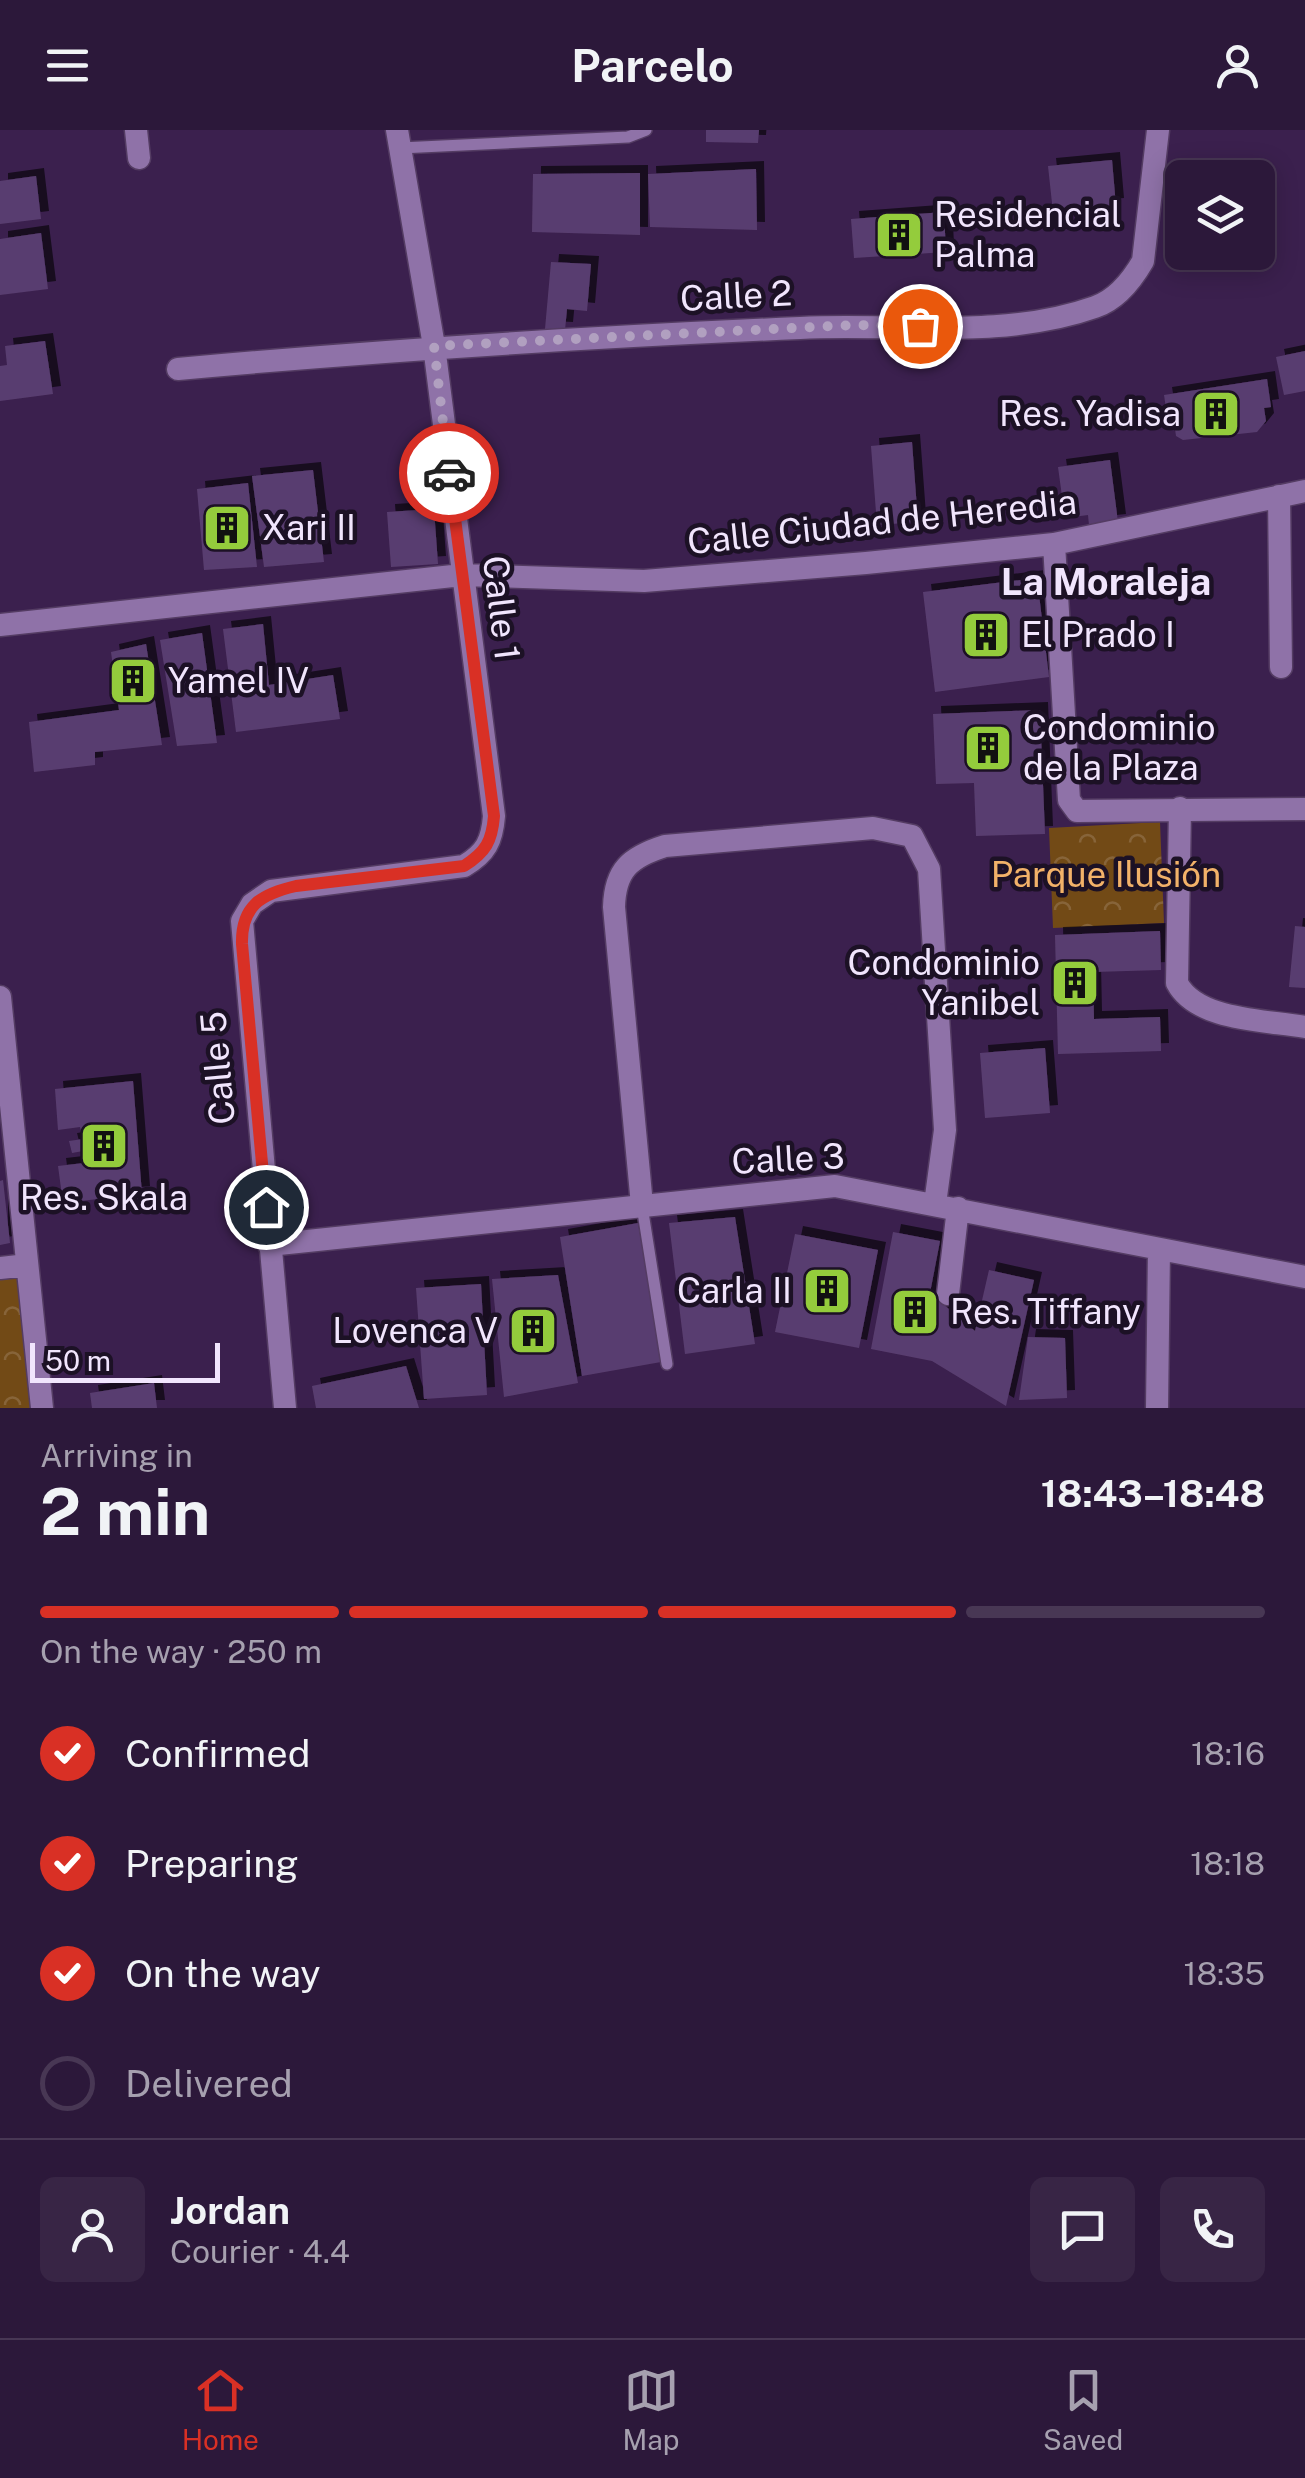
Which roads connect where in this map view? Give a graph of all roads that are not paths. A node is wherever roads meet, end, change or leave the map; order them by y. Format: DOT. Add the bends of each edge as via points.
graph roads {
  1 [pos="136,130"];
  2 [pos="646,130"];
  3 [pos="1158,130"];
  4 [pos="399,139"];
  5 [pos="139,158"];
  6 [pos="434,346"];
  7 [pos="178,369"];
  8 [pos="1305,491"];
  9 [pos="1279,496"];
  10 [pos="1054,544"];
  11 [pos="462,576"];
  12 [pos="0,625"];
  13 [pos="1281,667"];
  14 [pos="1180,808"];
  15 [pos="1305,809"];
  16 [pos="252,904"];
  17 [pos="0,997"];
  18 [pos="1305,1028"];
  19 [pos="2,1042"];
  20 [pos="642,1205"];
  21 [pos="947,1206"];
  22 [pos="269,1245"];
  23 [pos="1158,1249"];
  24 [pos="27,1265"];
  25 [pos="0,1268"];
  26 [pos="1305,1277"];
  27 [pos="948,1294"];
  28 [pos="667,1364"];
  29 [pos="42,1408"];
  30 [pos="285,1408"];
  31 [pos="1157,1408"];
  1 -- 5 [label="street"];
  2 -- 4 [label="lane" via="628,137"];
  3 -- 6 [label="street, Calle 2" via="1143,261 1097,307 1033,322 952,327 854,325"];
  4 -- 6 [label="street, Calle 1"];
  6 -- 7 [label="street, Calle 2"];
  6 -- 11 [label="street, Calle 1"];
  8 -- 9 [label="street, Calle Ciudad de Heredia"];
  9 -- 10 [label="street, Calle Ciudad de Heredia"];
  9 -- 13 [label="street"];
  10 -- 11 [label="street, Calle Ciudad de Heredia" via="644,581"];
  10 -- 14 [label="street" via="1069,800 1076,812 1089,813"];
  11 -- 12 [label="street, Calle Ciudad de Heredia"];
  11 -- 16 [label="street, Calle 1" via="492,840 464,866 296,886"];
  14 -- 15 [label="street"];
  14 -- 18 [label="street" via="1177,983 1185,999"];
  16 -- 22 [label="street, Calle 5" via="242,922 242,944"];
  17 -- 19 [label="street"];
  19 -- 24 [label="street"];
  20 -- 21 [label="street, Calle 3" via="835,1186"];
  20 -- 21 [label="street" via="614,907 614,884 624,866 665,846 873,828 912,836 929,868"];
  20 -- 22 [label="street, Calle 3"];
  20 -- 28 [label="lane"];
  21 -- 23 [label="street, Calle 3"];
  21 -- 27 [label="street"];
  22 -- 30 [label="street, Calle 5"];
  23 -- 26 [label="street, Calle 3"];
  23 -- 31 [label="street"];
  24 -- 25 [label="street"];
  24 -- 29 [label="street"];
}
